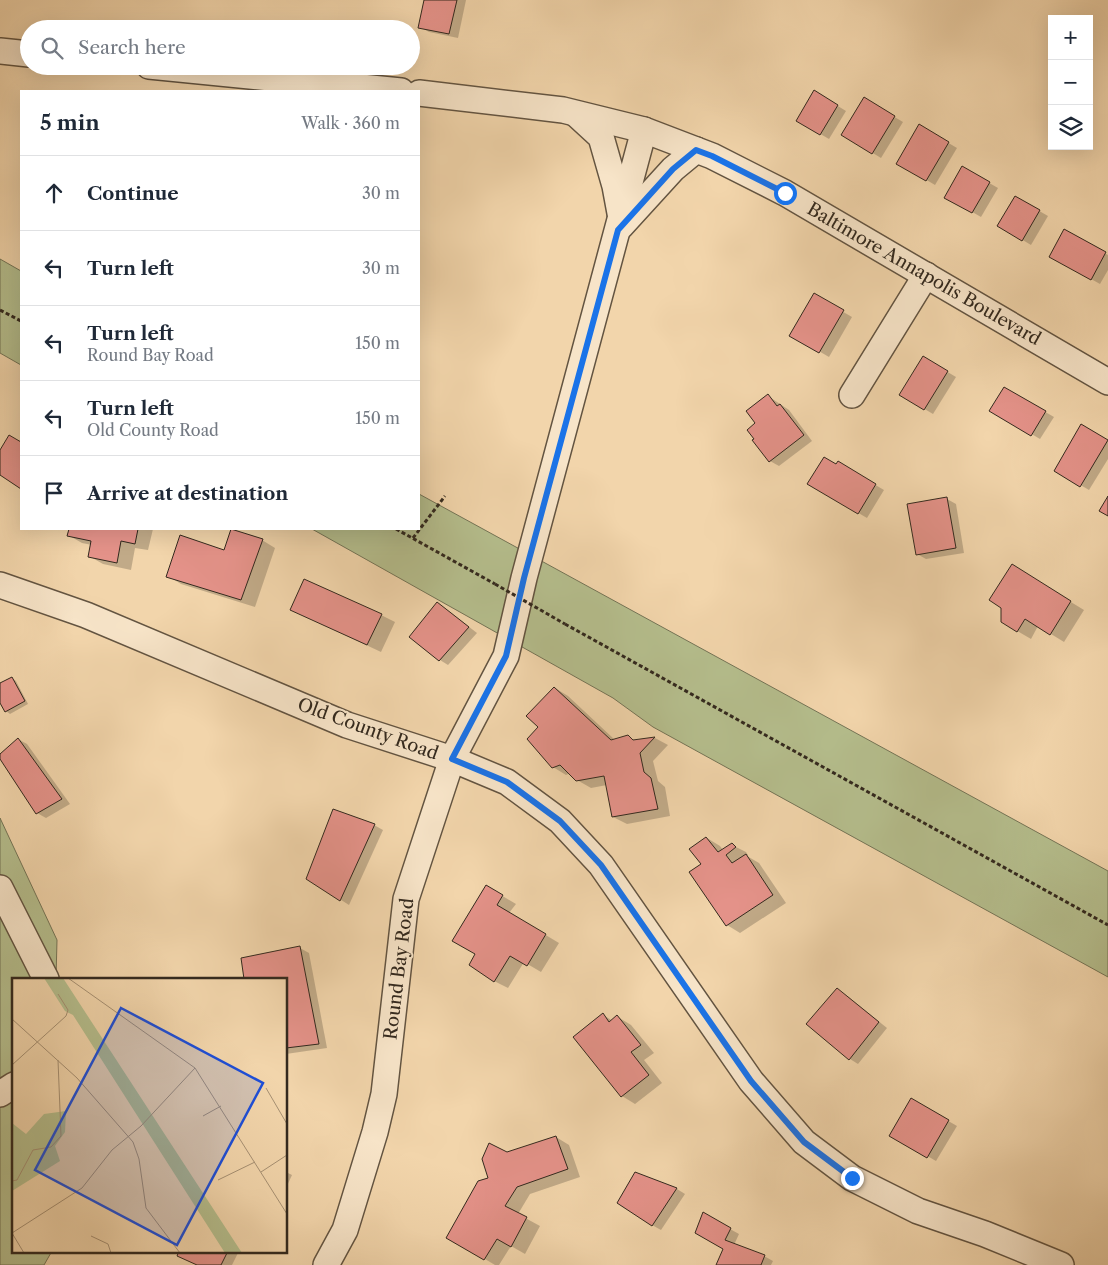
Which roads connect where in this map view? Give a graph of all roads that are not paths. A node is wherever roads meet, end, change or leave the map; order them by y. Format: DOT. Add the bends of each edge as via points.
graph roads {
  1 [pos="0,51"];
  2 [pos="20,53"];
  3 [pos="240,75"];
  4 [pos="391,90"];
  5 [pos="420,93"];
  6 [pos="576,114"];
  7 [pos="644,130"];
  8 [pos="696,150"];
  9 [pos="619,223"];
  10 [pos="926,275"];
  11 [pos="1108,382"];
  12 [pos="852,395"];
  13 [pos="0,585"];
  14 [pos="452,759"];
  15 [pos="0,888"];
  16 [pos="45,978"];
  17 [pos="12,1086"];
  18 [pos="0,1094"];
  19 [pos="326,1265"];
  20 [pos="1061,1265"];
  1 -- 2 [label="street"];
  3 -- 4 [label="street"];
  5 -- 6 [label="street, Baltimore Annapolis Boulevard"];
  6 -- 7 [label="street, Baltimore Annapolis Boulevard"];
  6 -- 9 [label="street" via="601,137 615,186"];
  7 -- 8 [label="street, Baltimore Annapolis Boulevard"];
  7 -- 9 [label="street, Round Bay Road"];
  8 -- 9 [label="street"];
  8 -- 10 [label="street, Baltimore Annapolis Boulevard" via="785,193"];
  9 -- 14 [label="street, Round Bay Road" via="506,656"];
  10 -- 11 [label="street, Baltimore Annapolis Boulevard"];
  10 -- 12 [label="street"];
  13 -- 14 [label="street, Old County Road" via="86,615 347,725"];
  14 -- 19 [label="street, Round Bay Road" via="406,899 384,1094 375,1132 345,1230"];
  14 -- 20 [label="street, Old County Road" via="507,782 560,821 601,865 751,1081 804,1142 852,1178 918,1211"];
  15 -- 16 [label="street"];
  17 -- 18 [label="street"];
}
